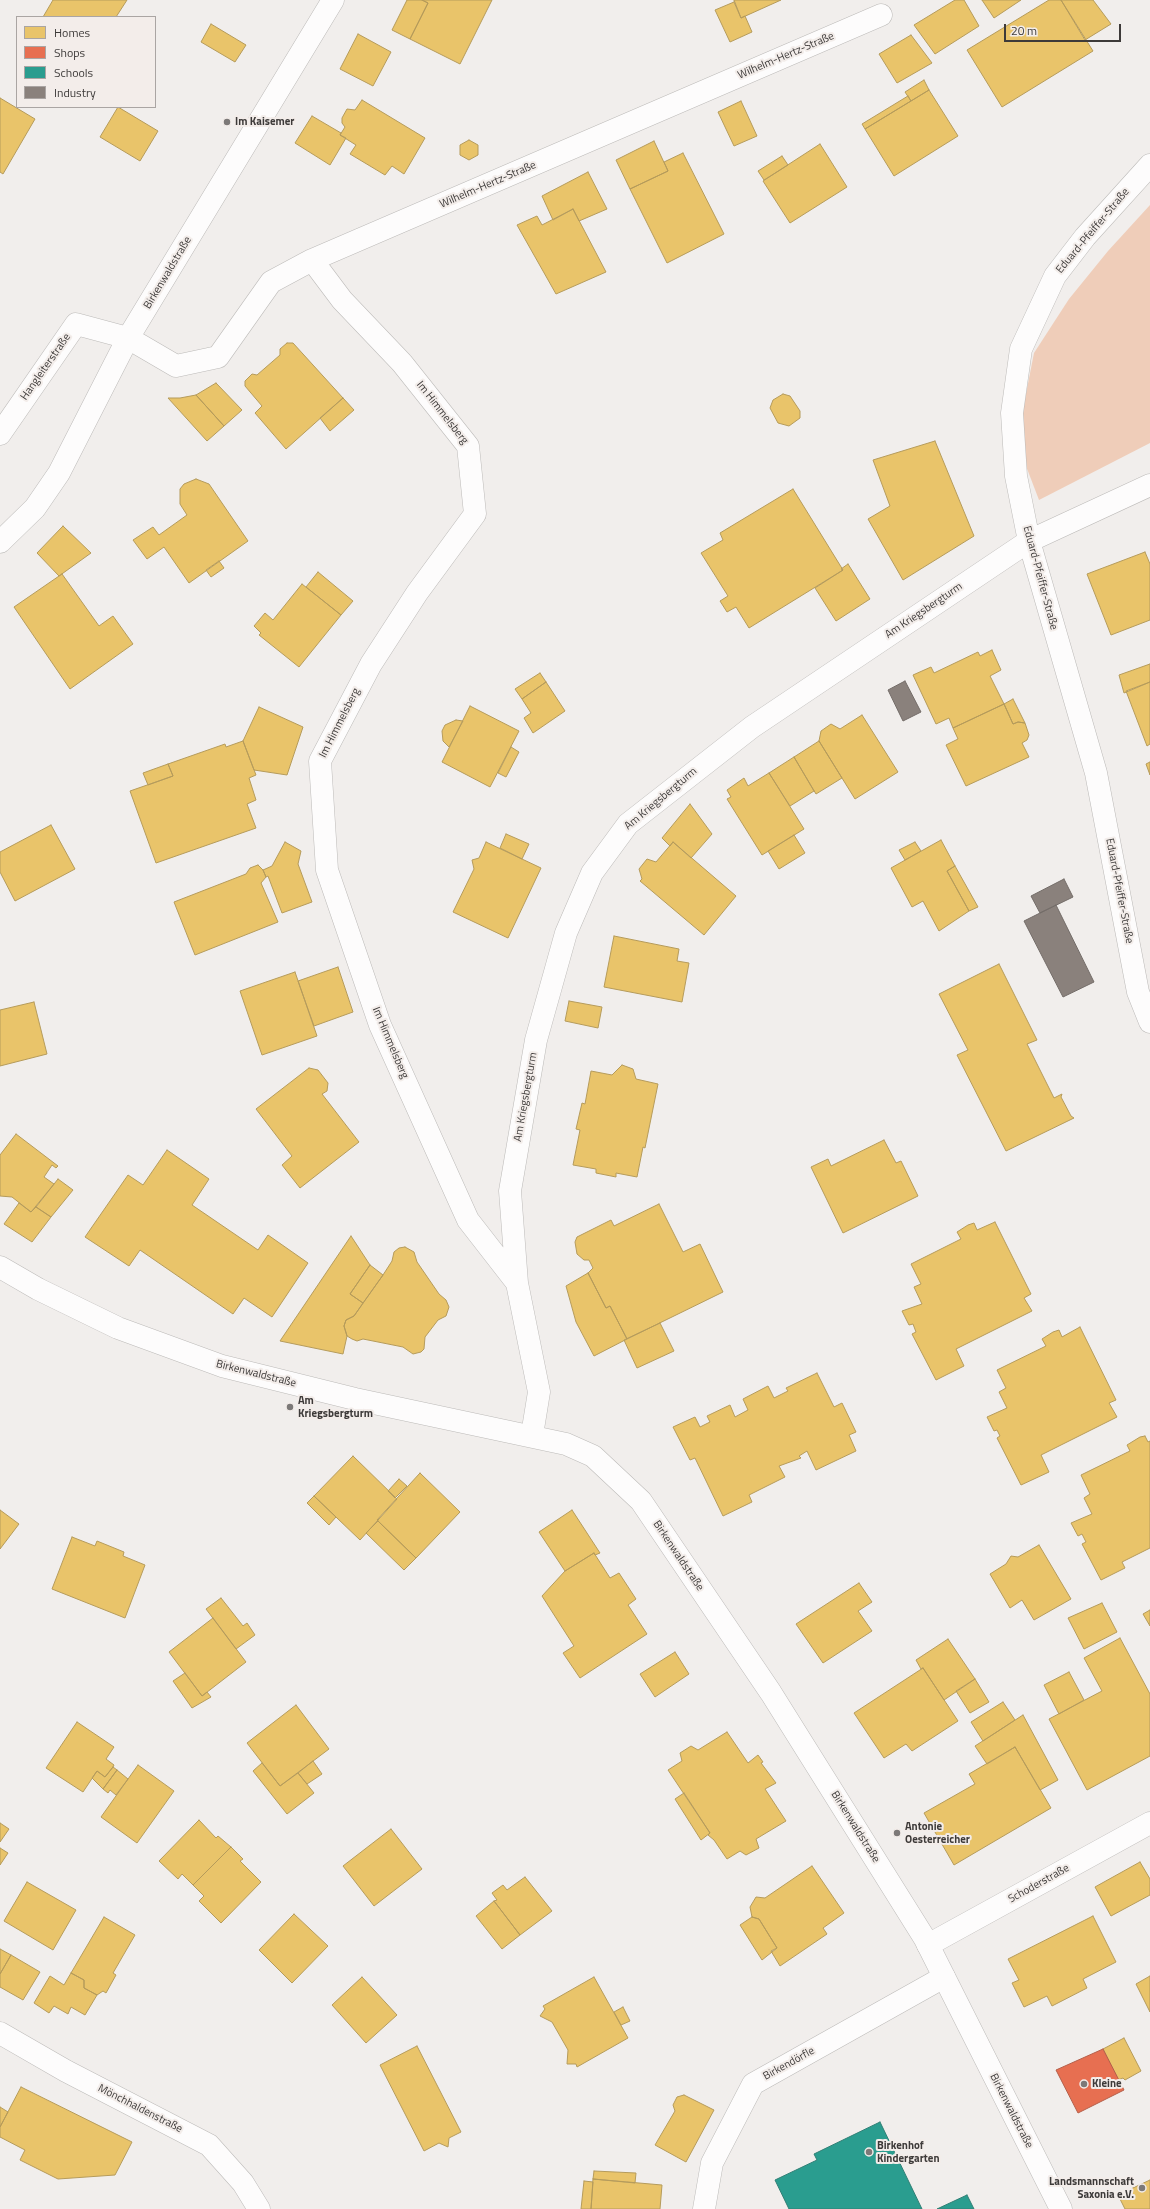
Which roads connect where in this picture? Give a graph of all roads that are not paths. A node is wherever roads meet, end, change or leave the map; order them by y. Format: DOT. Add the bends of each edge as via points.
graph roads {
  1 [pos="334,0"];
  2 [pos="882,15"];
  3 [pos="1150,165"];
  4 [pos="312,260"];
  5 [pos="128,338"];
  6 [pos="0,434"];
  7 [pos="1150,485"];
  8 [pos="1028,541"];
  9 [pos="0,542"];
  10 [pos="1150,1022"];
  11 [pos="0,1267"];
  12 [pos="517,1283"];
  13 [pos="532,1435"];
  14 [pos="1150,1822"];
  15 [pos="928,1945"];
  16 [pos="944,1978"];
  17 [pos="0,2033"];
  18 [pos="258,2209"];
  19 [pos="704,2209"];
  20 [pos="1061,2209"];
  1 -- 5 [label="street, Birkenwaldstraße"];
  2 -- 4 [label="street, Wilhelm-Hertz-Straße"];
  3 -- 8 [label="street, Eduard-Pfeiffer-Straße" via="1055,276 1022,349 1012,412 1016,476"];
  4 -- 5 [label="street, Wilhelm-Hertz-Straße" via="271,282 218,357 176,366"];
  4 -- 12 [label="street, Im Himmelsberg" via="342,300 402,363 468,446 475,514 417,592 370,664 320,761 326,870 380,1025 468,1220"];
  5 -- 6 [label="street, Hangleiterstraße" via="76,324"];
  5 -- 9 [label="street, Birkenwaldstraße" via="59,472 35,508"];
  7 -- 8 [label="street, Am Kriegsbergturm"];
  8 -- 10 [label="street, Eduard-Pfeiffer-Straße" via="1096,773 1138,992"];
  8 -- 12 [label="street, Am Kriegsbergturm" via="752,727 628,824 592,873 566,933 536,1040 510,1191"];
  11 -- 13 [label="street, Birkenwaldstraße" via="38,1289 118,1328 222,1366 355,1399"];
  12 -- 13 [label="street, Am Kriegsbergturm" via="539,1392"];
  13 -- 15 [label="street, Birkenwaldstraße" via="566,1444 593,1456 641,1500 771,1693"];
  14 -- 15 [label="street, Schoderstraße"];
  15 -- 16 [label="street, Birkenwaldstraße"];
  16 -- 19 [label="street, Birkendörfle" via="753,2084 712,2163"];
  16 -- 20 [label="street, Birkenwaldstraße"];
  17 -- 18 [label="street, Mönchhaldenstraße" via="66,2071 209,2145 243,2183"];
}
